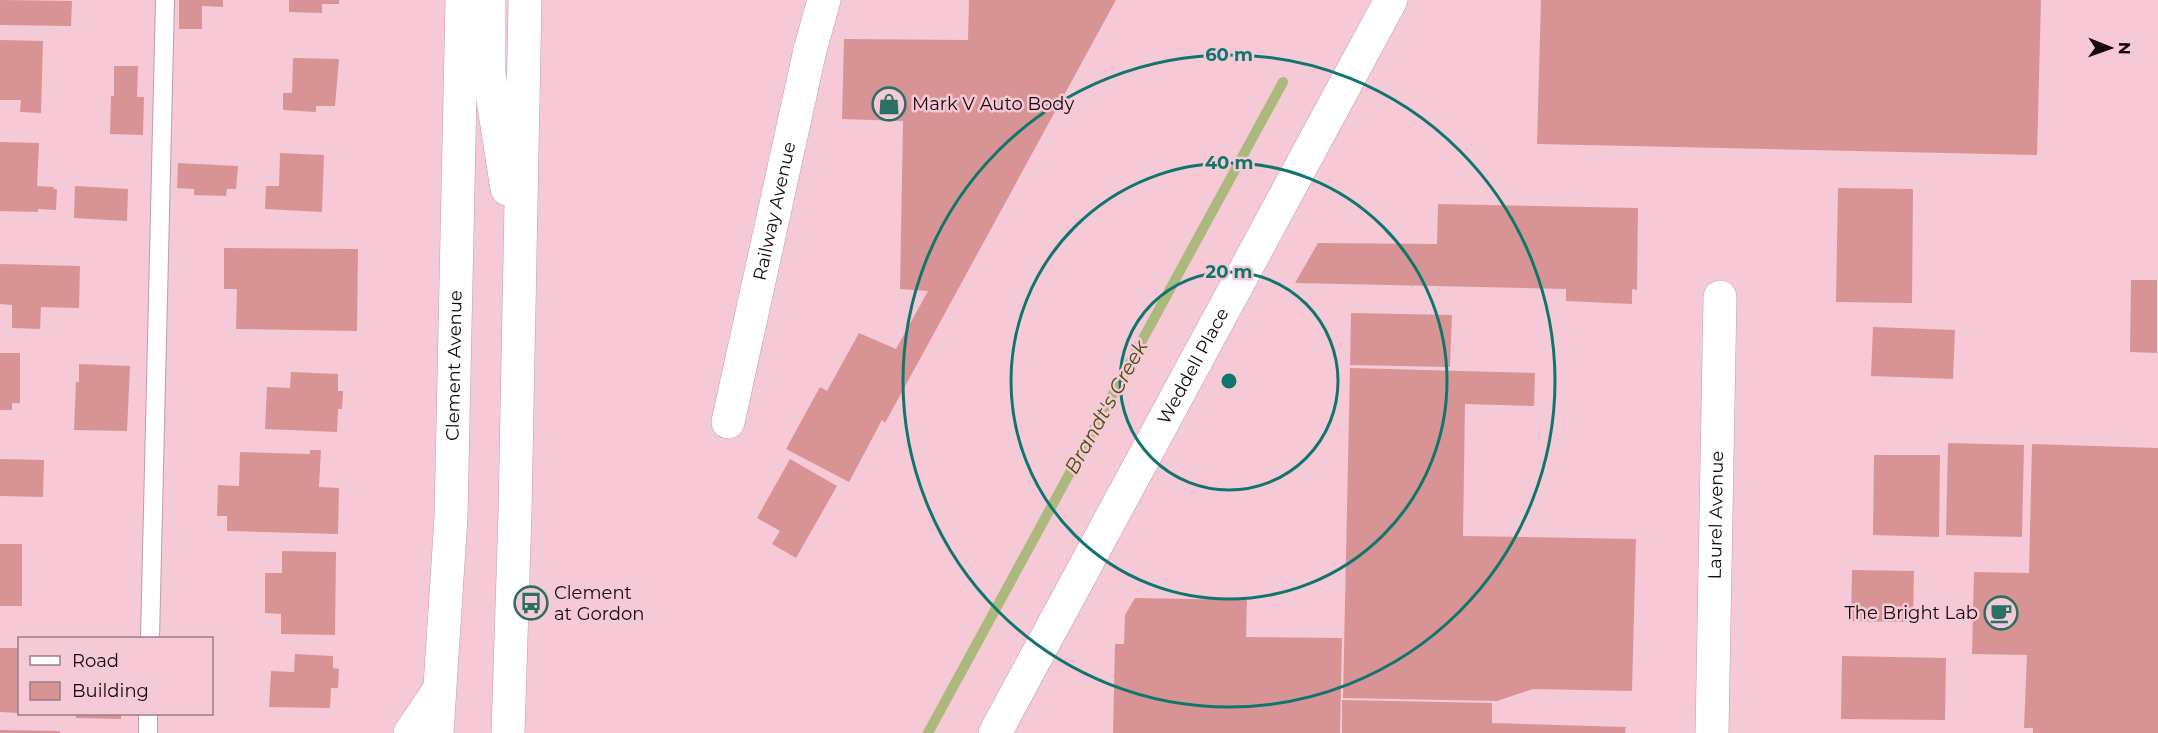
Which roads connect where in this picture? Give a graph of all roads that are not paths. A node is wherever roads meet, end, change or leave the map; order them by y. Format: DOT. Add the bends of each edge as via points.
graph roads {
  1 [pos="165,0"];
  2 [pos="462,0"];
  3 [pos="489,0"];
  4 [pos="525,0"];
  5 [pos="824,0"];
  6 [pos="1391,0"];
  7 [pos="520,277"];
  8 [pos="1720,297"];
  9 [pos="728,422"];
  10 [pos="150,637"];
  11 [pos="440,689"];
  12 [pos="148,715"];
  13 [pos="148,733"];
  14 [pos="410,733"];
  15 [pos="437,733"];
  16 [pos="508,733"];
  17 [pos="995,733"];
  18 [pos="1712,733"];
  1 -- 10 [label="lane"];
  2 -- 11 [label="main road, Clement Avenue" via="451,517"];
  3 -- 7 [label="main road" via="489,74"];
  4 -- 7 [label="main road"];
  5 -- 9 [label="main road, Railway Avenue"];
  6 -- 17 [label="main road, Weddell Place"];
  7 -- 16 [label="main road"];
  8 -- 18 [label="main road, Laurel Avenue"];
  11 -- 14 [label="main road"];
  11 -- 15 [label="main road, Clement Avenue"];
  12 -- 13 [label="lane"];
}
